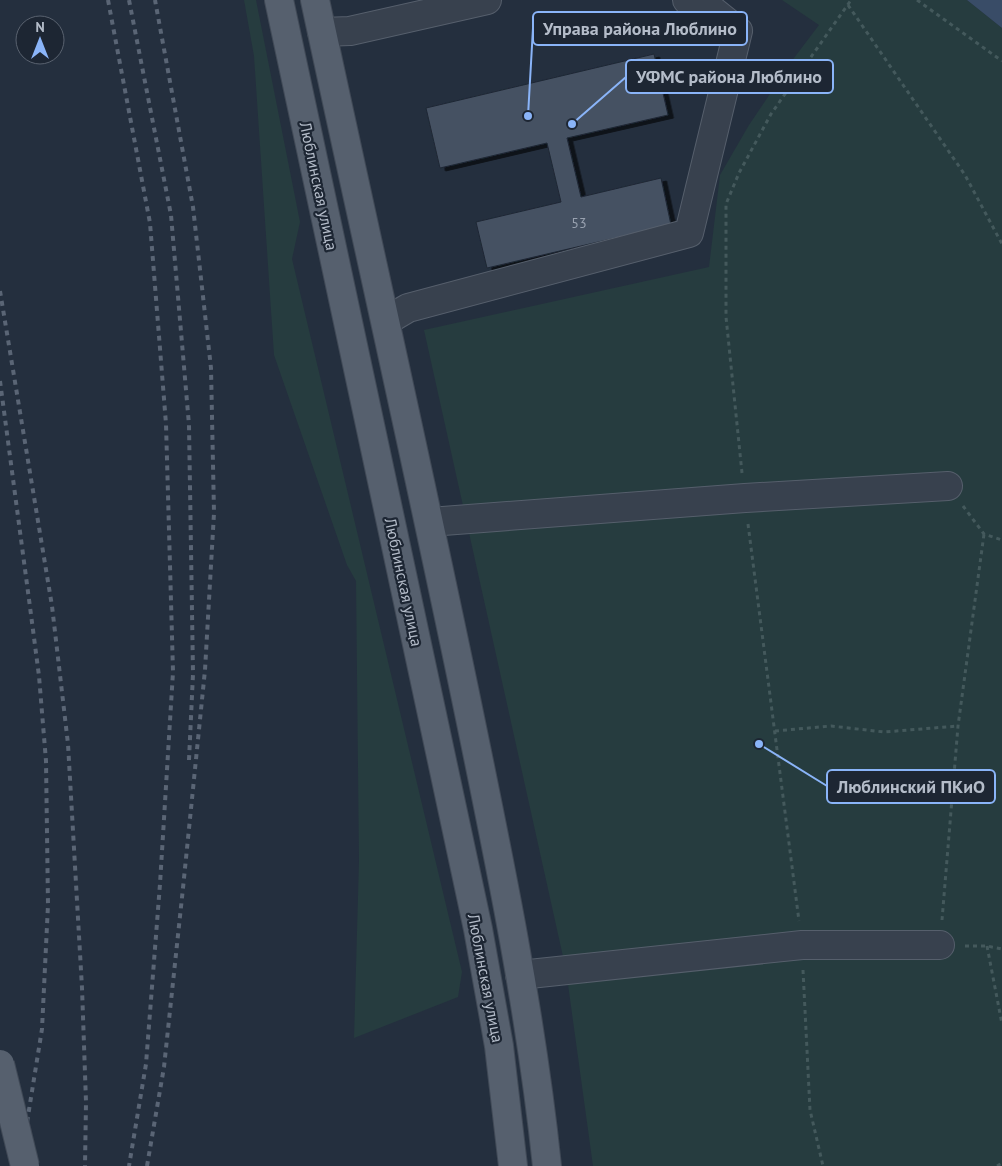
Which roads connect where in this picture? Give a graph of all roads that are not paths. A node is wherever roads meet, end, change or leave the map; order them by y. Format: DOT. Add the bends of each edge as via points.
graph roads {
  1 [pos="279,0"];
  2 [pos="316,0"];
  3 [pos="487,0"];
  4 [pos="687,0"];
  5 [pos="322,32"];
  6 [pos="386,321"];
  7 [pos="948,486"];
  8 [pos="430,522"];
  9 [pos="940,945"];
  10 [pos="520,975"];
  11 [pos="0,1064"];
  12 [pos="25,1166"];
  13 [pos="513,1166"];
  14 [pos="547,1166"];
  1 -- 13 [label="main road, Люблинская улица" via="478,929 499,1046"];
  2 -- 5 [label="main road, Люблинская улица"];
  3 -- 5 [label="lane" via="350,31"];
  4 -- 6 [label="lane" via="702,2 738,31 689,233 408,308"];
  5 -- 6 [label="main road, Люблинская улица"];
  6 -- 8 [label="main road, Люблинская улица"];
  7 -- 8 [label="lane"];
  8 -- 10 [label="main road, Люблинская улица"];
  9 -- 10 [label="lane" via="802,945"];
  10 -- 14 [label="main road, Люблинская улица"];
  11 -- 12 [label="main road, bridge"];
}
